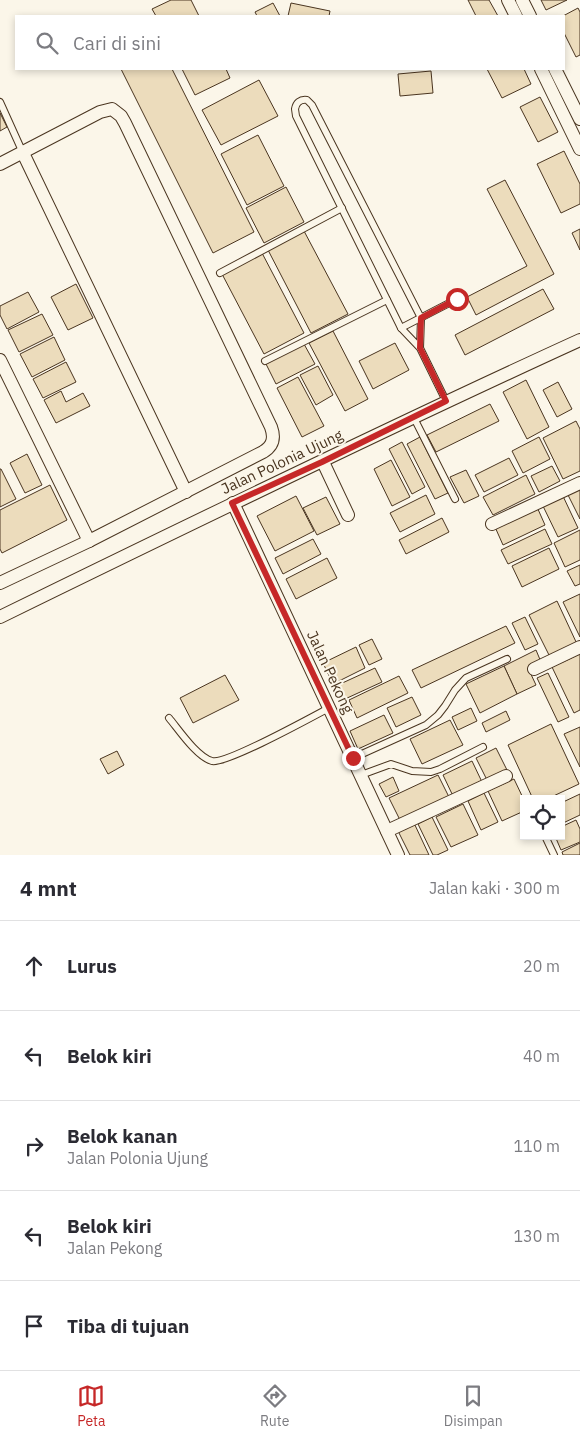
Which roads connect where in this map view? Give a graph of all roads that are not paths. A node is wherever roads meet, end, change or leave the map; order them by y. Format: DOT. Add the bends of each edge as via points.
graph roads {
  1 [pos="508,0"];
  2 [pos="522,0"];
  3 [pos="516,15"];
  4 [pos="530,15"];
  5 [pos="542,70"];
  6 [pos="556,70"];
  7 [pos="0,102"];
  8 [pos="568,109"];
  9 [pos="580,120"];
  10 [pos="580,149"];
  11 [pos="23,153"];
  12 [pos="0,164"];
  13 [pos="342,208"];
  14 [pos="220,272"];
  15 [pos="457,299"];
  16 [pos="387,300"];
  17 [pos="421,318"];
  18 [pos="401,328"];
  19 [pos="580,340"];
  20 [pos="420,348"];
  21 [pos="0,360"];
  22 [pos="265,361"];
  23 [pos="446,401"];
  24 [pos="414,418"];
  25 [pos="322,462"];
  26 [pos="580,483"];
  27 [pos="186,492"];
  28 [pos="455,499"];
  29 [pos="232,503"];
  30 [pos="348,516"];
  31 [pos="492,524"];
  32 [pos="89,541"];
  33 [pos="0,583"];
  34 [pos="0,617"];
  35 [pos="580,647"];
  36 [pos="506,659"];
  37 [pos="534,669"];
  38 [pos="330,708"];
  39 [pos="169,718"];
  40 [pos="483,747"];
  41 [pos="353,758"];
  42 [pos="360,775"];
  43 [pos="506,776"];
  44 [pos="387,831"];
  45 [pos="547,840"];
  46 [pos="398,855"];
  47 [pos="554,855"];
  1 -- 3 [label="street"];
  2 -- 4 [label="street"];
  5 -- 8 [label="street"];
  6 -- 8 [label="street"];
  7 -- 11 [label="lane"];
  8 -- 9 [label="street"];
  8 -- 10 [label="street"];
  11 -- 12 [label="street"];
  11 -- 27 [label="street"];
  11 -- 27 [label="street" via="100,112 112,109 116,112 125,123 272,427 273,439 268,449"];
  13 -- 14 [label="lane"];
  13 -- 16 [label="lane"];
  13 -- 17 [label="lane" via="296,116 296,105 303,100 312,105"];
  15 -- 17 [label="lane"];
  16 -- 18 [label="lane"];
  16 -- 22 [label="lane"];
  17 -- 18 [label="lane"];
  17 -- 20 [label="lane"];
  18 -- 20 [label="lane"];
  19 -- 23 [label="street, Jalan Polonia Ujung"];
  20 -- 23 [label="lane"];
  21 -- 32 [label="street"];
  23 -- 24 [label="street, Jalan Polonia Ujung"];
  24 -- 25 [label="street, Jalan Polonia Ujung"];
  24 -- 28 [label="lane"];
  25 -- 29 [label="street, Jalan Polonia Ujung"];
  25 -- 30 [label="street"];
  26 -- 31 [label="street"];
  27 -- 32 [label="street"];
  29 -- 34 [label="street, Jalan Polonia Ujung"];
  29 -- 38 [label="street, Jalan Pekong"];
  32 -- 33 [label="street"];
  35 -- 37 [label="street"];
  36 -- 41 [label="lane" via="466,678 426,725"];
  38 -- 39 [label="lane" via="218,761 202,755"];
  38 -- 41 [label="street, Jalan Pekong"];
  40 -- 42 [label="lane" via="431,772 412,771 390,764"];
  41 -- 42 [label="street, Jalan Pekong"];
  42 -- 44 [label="street, Jalan Pekong"];
  43 -- 44 [label="street"];
  44 -- 46 [label="street, Jalan Pekong"];
  45 -- 47 [label="lane"];
}
